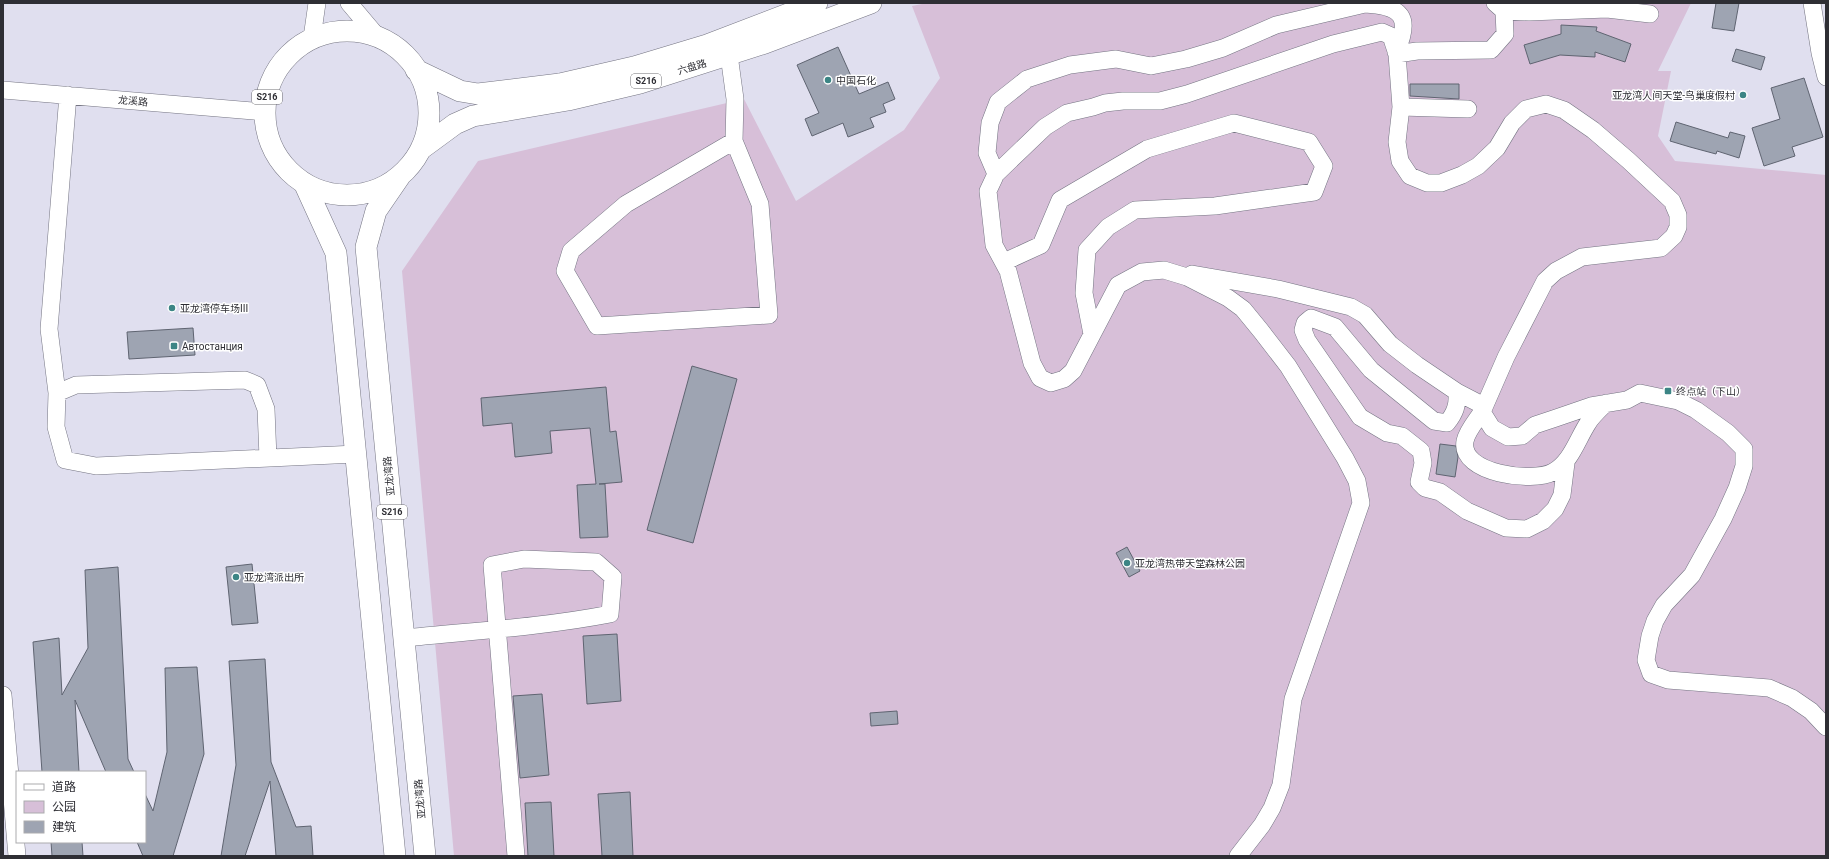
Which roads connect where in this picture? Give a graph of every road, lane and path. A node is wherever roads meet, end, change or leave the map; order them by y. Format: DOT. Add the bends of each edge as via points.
graph roads {
  1 [pos="317,3"];
  2 [pos="349,3"];
  3 [pos="817,3"];
  4 [pos="871,3"];
  5 [pos="1812,3"];
  6 [pos="1500,7"];
  7 [pos="1650,14"];
  8 [pos="376,35"];
  9 [pos="312,38"];
  10 [pos="1823,52"];
  11 [pos="1396,53"];
  12 [pos="729,55"];
  13 [pos="416,70"];
  14 [pos="1826,77"];
  15 [pos="3,90"];
  16 [pos="68,96"];
  17 [pos="1401,107"];
  18 [pos="1468,109"];
  19 [pos="264,112"];
  20 [pos="734,141"];
  21 [pos="421,149"];
  22 [pos="996,174"];
  23 [pos="400,176"];
  24 [pos="305,185"];
  25 [pos="1004,262"];
  26 [pos="1164,270"];
  27 [pos="1092,334"];
  28 [pos="1457,392"];
  29 [pos="57,393"];
  30 [pos="1606,403"];
  31 [pos="1483,409"];
  32 [pos="356,454"];
  33 [pos="268,458"];
  34 [pos="1566,463"];
  35 [pos="496,629"];
  36 [pos="405,638"];
  37 [pos="3,695"];
  38 [pos="1826,727"];
  39 [pos="17,856"];
  40 [pos="395,856"];
  41 [pos="425,856"];
  42 [pos="516,856"];
  43 [pos="1238,856"];
  1 -- 9 [label="street"];
  2 -- 8 [label="street"];
  3 -- 13 [label="main road, 六盘路 / S216" via="707,45 634,67 560,84 478,94 460,91"];
  4 -- 12 [label="main road, 六盘路 / S216"];
  5 -- 10 [label="street"];
  6 -- 7 [label="street" via="1529,12 1607,9"];
  6 -- 11 [label="street" via="1505,34 1491,50 1417,50"];
  8 -- 9 [label="main road, S216" via="344,30"];
  8 -- 13 [label="main road, S216" via="406,55"];
  9 -- 19 [label="main road, S216" via="287,56 270,81"];
  10 -- 14 [label="street"];
  11 -- 17 [label="street"];
  11 -- 22 [label="street" via="1391,36 1382,32 1333,44 1160,101 1105,102 1093,108 1067,113 1045,126"];
  11 -- 22 [label="street" via="1403,37 1404,20 1397,10 1365,4 1276,25 1223,48 1151,66 1116,59 1070,65 1027,79 998,102 990,123 987,153"];
  12 -- 20 [label="street" via="735,99"];
  12 -- 21 [label="main road, 六盘路 / S216" via="640,83 568,100 473,116 455,124"];
  13 -- 21 [label="main road, S216" via="425,88 429,108 427,129"];
  15 -- 16 [label="street, 龙溪路"];
  16 -- 19 [label="street, 龙溪路"];
  16 -- 29 [label="street" via="49,329"];
  17 -- 18 [label="street"];
  17 -- 31 [label="street" via="1397,142 1400,161 1410,176 1427,183 1441,183 1478,166 1497,148 1512,123 1526,109 1546,104 1564,110 1593,130 1672,201 1678,215 1678,227 1674,236 1661,248 1582,257 1556,271 1545,281"];
  19 -- 24 [label="main road, S216" via="268,140 283,166"];
  20 -- 20 [label="street" via="626,204 571,251 565,272 597,326 769,315 760,204"];
  21 -- 23 [label="main road, S216" via="412,164"];
  22 -- 25 [label="street" via="988,191 989,210 994,245"];
  23 -- 24 [label="main road, S216" via="370,192 337,196"];
  23 -- 36 [label="main road, 亚龙湾路 / S216" via="376,211 366,247"];
  24 -- 32 [label="main road, S216" via="336,253"];
  25 -- 27 [label="street" via="1032,362 1040,378 1051,383 1064,379 1073,371"];
  25 -- 27 [label="street" via="1041,245 1060,200 1147,149 1234,123 1309,142 1324,166 1314,192 1215,206 1135,210 1108,227 1087,250 1084,293"];
  26 -- 27 [label="street" via="1142,272 1118,286"];
  26 -- 28 [label="street" via="1245,282 1351,307 1365,315 1403,355"];
  26 -- 43 [label="street" via="1187,277 1228,298 1243,309 1288,366 1345,458 1360,493 1358,513 1293,699 1281,785 1272,808"];
  28 -- 31 [label="street"];
  28 -- 34 [label="street" via="1456,409 1447,423 1434,421 1371,370 1335,327 1311,318 1305,323 1303,330 1307,340 1360,417 1386,433 1402,436 1421,451 1423,463 1419,482 1425,488 1447,496 1467,511 1506,528 1527,529 1543,521 1555,509 1562,495"];
  29 -- 33 [label="street" via="56,427 65,460 96,466"];
  29 -- 33 [label="street" via="76,385 245,380 257,385 266,409"];
  30 -- 31 [label="street" via="1535,425 1522,436 1508,437 1492,428"];
  30 -- 34 [label="street" via="1589,422"];
  30 -- 38 [label="street" via="1627,400 1640,393 1678,401 1713,421 1744,449 1744,466 1723,519 1692,575 1664,605 1655,621 1646,660 1651,674 1668,680 1769,688 1792,698 1811,711"];
  31 -- 34 [label="street" via="1465,442 1467,454 1476,462 1493,472 1529,477 1544,476"];
  32 -- 33 [label="street"];
  32 -- 40 [label="main road, S216"];
  35 -- 35 [label="street" via="575,621 610,614 612,577 596,562 524,559 492,565"];
  35 -- 36 [label="street"];
  35 -- 42 [label="street"];
  36 -- 41 [label="main road, 亚龙湾路 / S216"];
  37 -- 39 [label="street"];
}
